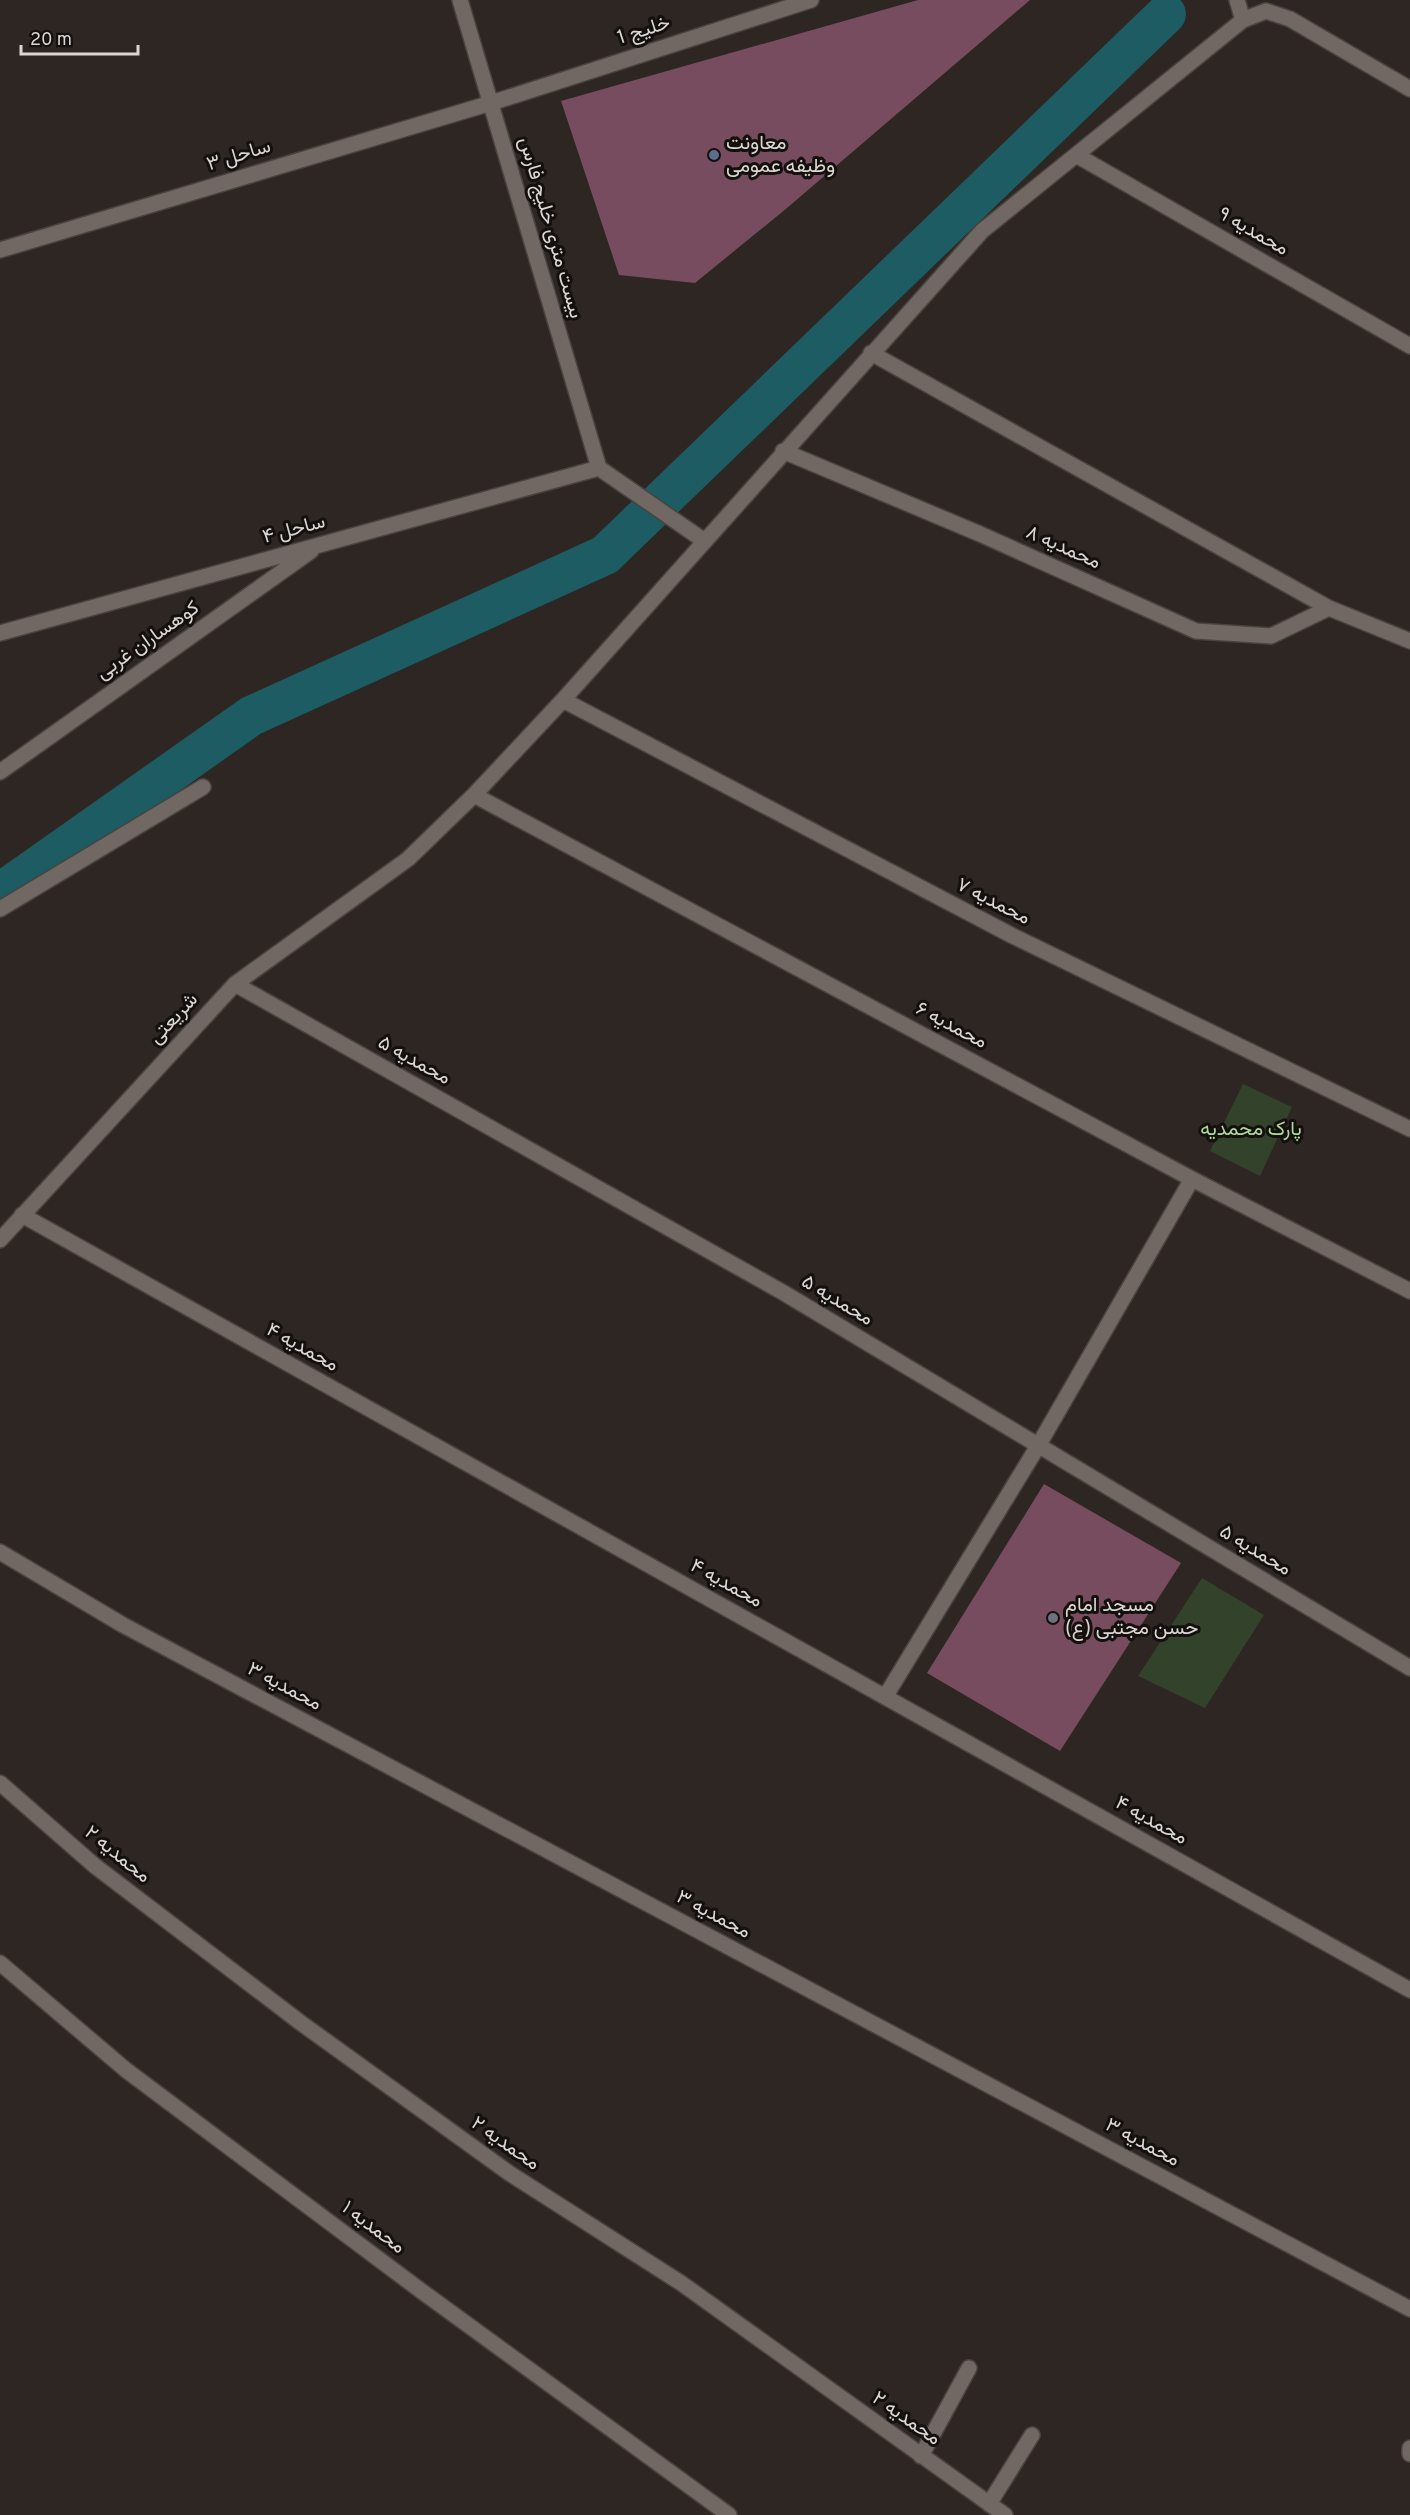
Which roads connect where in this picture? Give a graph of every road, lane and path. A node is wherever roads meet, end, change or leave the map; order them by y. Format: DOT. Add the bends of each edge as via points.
graph roads {
  1 [pos="460,0"];
  2 [pos="811,0"];
  3 [pos="1237,0"];
  4 [pos="1243,20"];
  5 [pos="1410,89"];
  6 [pos="491,103"];
  7 [pos="1076,155"];
  8 [pos="0,250"];
  9 [pos="1410,346"];
  10 [pos="871,353"];
  11 [pos="783,451"];
  12 [pos="600,469"];
  13 [pos="700,538"];
  14 [pos="321,544"];
  15 [pos="1329,608"];
  16 [pos="0,633"];
  17 [pos="1410,642"];
  18 [pos="563,700"];
  19 [pos="0,772"];
  20 [pos="202,787"];
  21 [pos="474,795"];
  22 [pos="0,909"];
  23 [pos="235,984"];
  24 [pos="1410,1129"];
  25 [pos="1192,1179"];
  26 [pos="22,1215"];
  27 [pos="0,1239"];
  28 [pos="1410,1291"];
  29 [pos="1038,1446"];
  30 [pos="0,1552"];
  31 [pos="1410,1668"];
  32 [pos="885,1697"];
  33 [pos="0,1783"];
  34 [pos="0,1963"];
  35 [pos="1410,1990"];
  36 [pos="1410,2309"];
  37 [pos="969,2368"];
  38 [pos="1032,2435"];
  39 [pos="1410,2448"];
  40 [pos="1410,2454"];
  41 [pos="921,2456"];
  42 [pos="989,2504"];
  43 [pos="729,2515"];
  44 [pos="1005,2515"];
  1 -- 6 [label="street, بیست متری خلیج فارس"];
  2 -- 6 [label="street, خليج 1"];
  3 -- 4 [label="street"];
  4 -- 5 [label="street" via="1266,11 1290,19"];
  4 -- 7 [label="street, شریعتی"];
  6 -- 8 [label="street, ساحل ۳"];
  6 -- 12 [label="street, بیست متری خلیج فارس"];
  7 -- 9 [label="street, محمدیه ۹"];
  7 -- 10 [label="street, شریعتی" via="982,231"];
  10 -- 11 [label="street, شریعتی"];
  10 -- 15 [label="street"];
  11 -- 13 [label="street, شریعتی"];
  11 -- 15 [label="street, محمدیه ۸" via="1196,631 1271,636"];
  12 -- 13 [label="street"];
  12 -- 14 [label="street, ساحل ۴"];
  13 -- 18 [label="street, شریعتی"];
  14 -- 16 [label="street, ساحل ۴"];
  14 -- 19 [label="street, کوهساران غربی"];
  15 -- 17 [label="street"];
  18 -- 21 [label="street, شریعتی"];
  18 -- 24 [label="street, محمدیه ۷" via="1013,936"];
  20 -- 22 [label="street"];
  21 -- 23 [label="street, شریعتی" via="408,859"];
  21 -- 25 [label="street, محمدیه ۶"];
  23 -- 26 [label="street, شریعتی"];
  23 -- 29 [label="street, محمدیه ۵" via="784,1293"];
  25 -- 28 [label="street, محمدیه ۶"];
  25 -- 29 [label="street"];
  26 -- 27 [label="street, شریعتی"];
  26 -- 32 [label="street, محمدیه ۴"];
  29 -- 31 [label="street, محمدیه ۵"];
  29 -- 32 [label="street"];
  30 -- 36 [label="street, محمدیه ۳" via="123,1625"];
  32 -- 35 [label="street, محمدیه ۴"];
  33 -- 41 [label="street, محمدیه ۲" via="95,1866 301,2023 509,2174 681,2283"];
  34 -- 43 [label="street, محمدیه ۱" via="135,2077"];
  37 -- 41 [label="street"];
  38 -- 42 [label="street"];
  39 -- 40 [label="street"];
  41 -- 42 [label="street, محمدیه ۲"];
  42 -- 44 [label="street, محمدیه ۲"];
}
